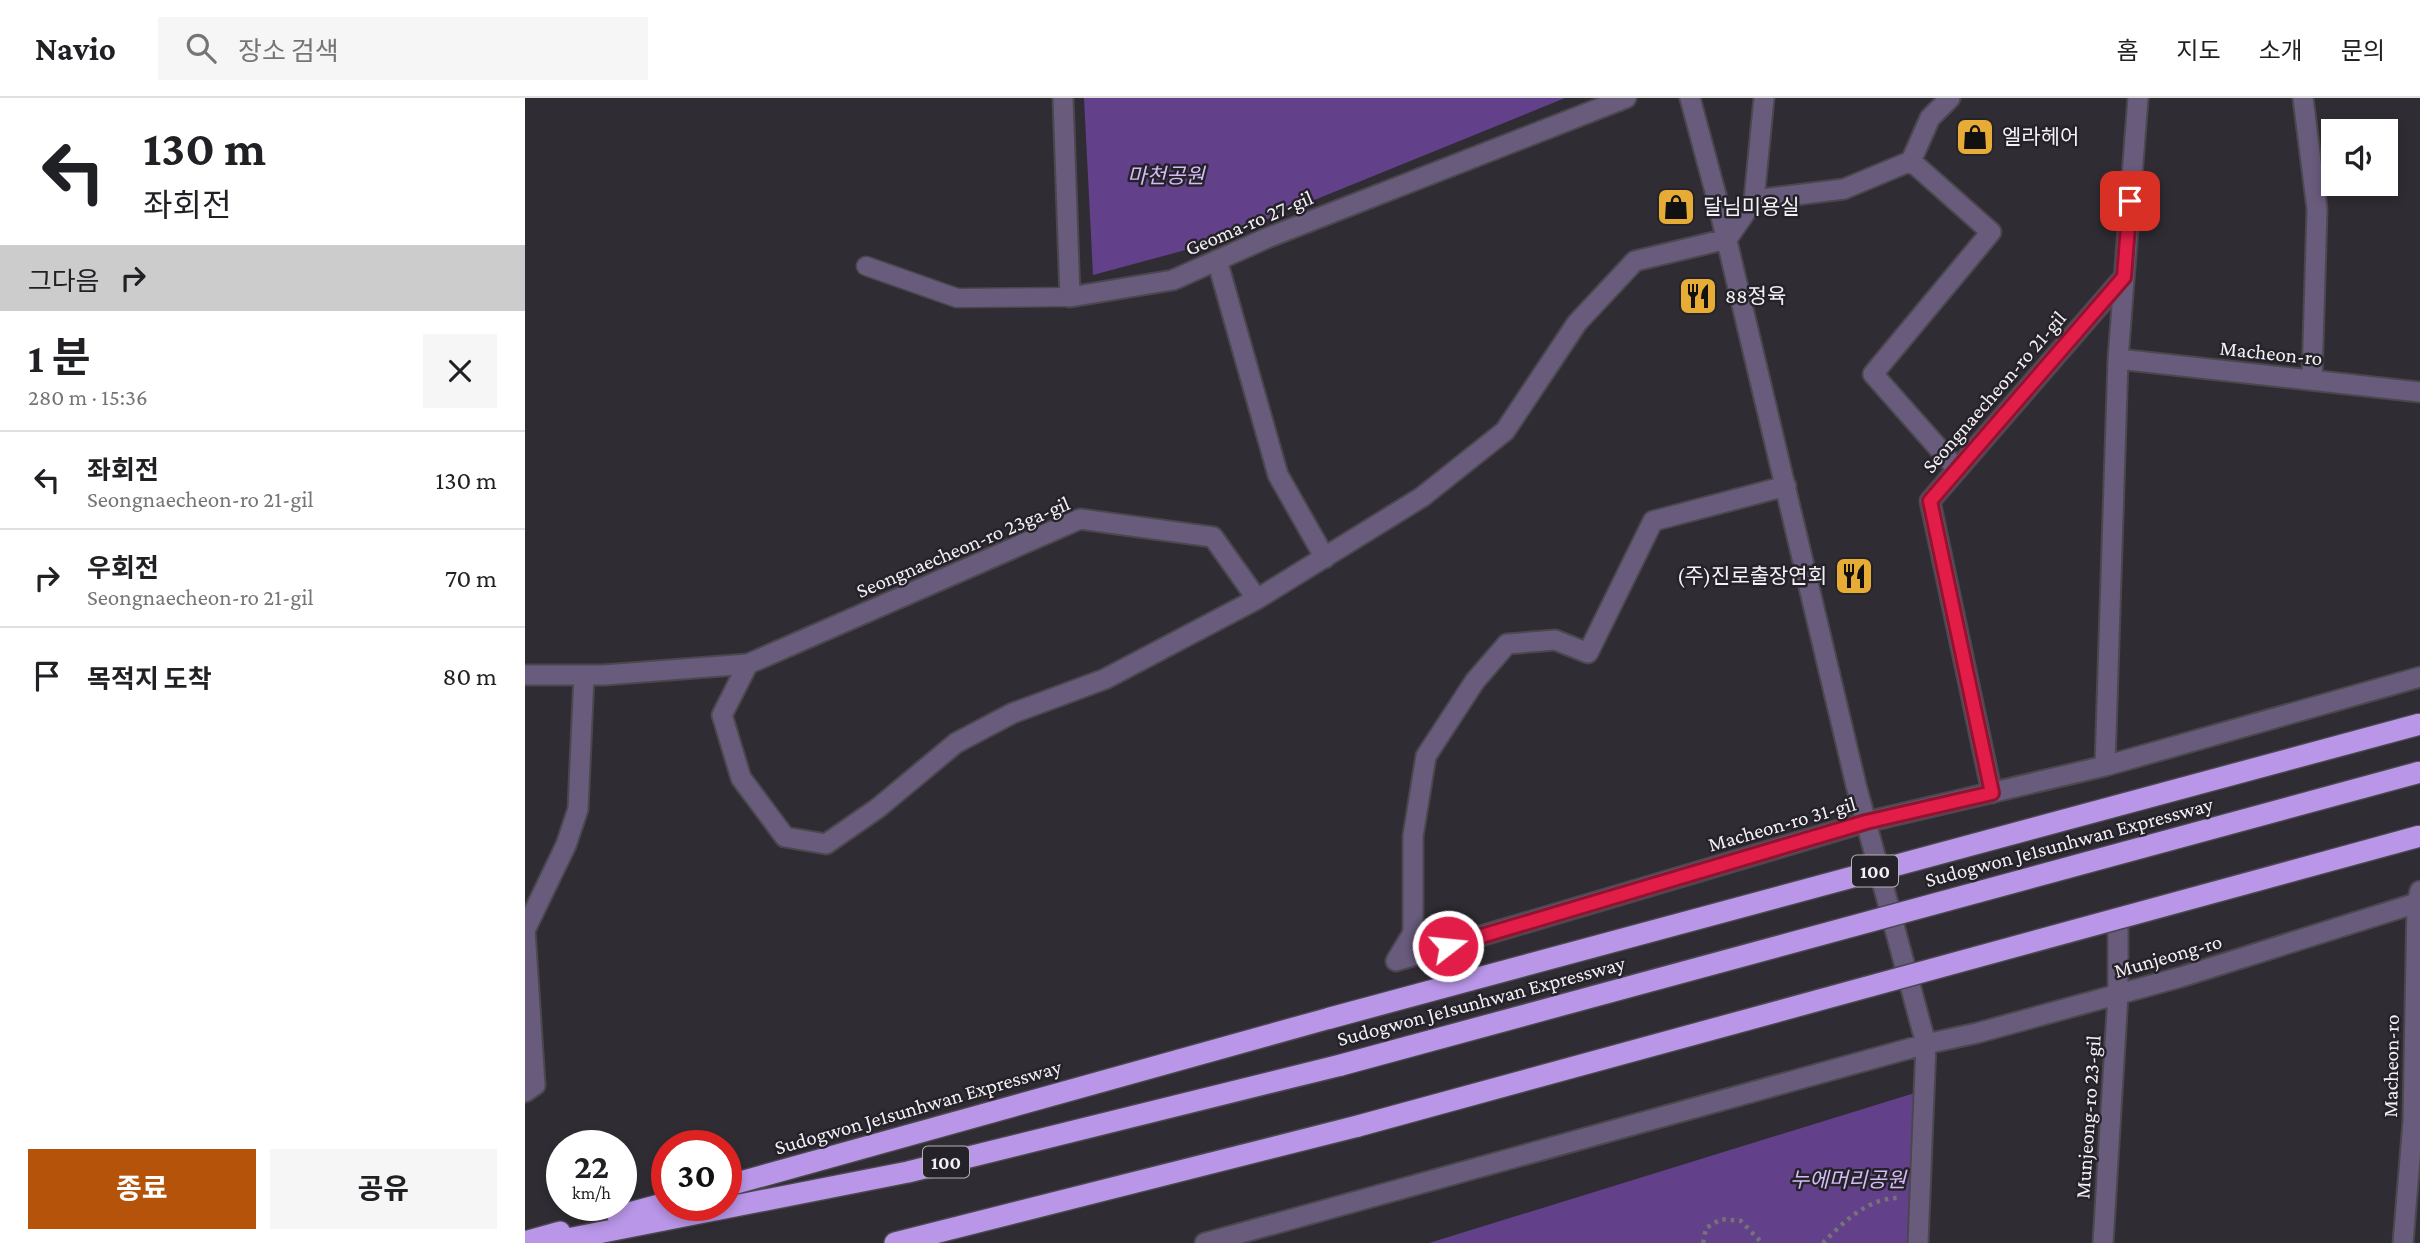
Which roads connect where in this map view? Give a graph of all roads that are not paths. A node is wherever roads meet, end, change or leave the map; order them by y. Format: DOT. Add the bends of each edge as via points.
graph roads {
  1 [pos="1063,98"];
  2 [pos="1626,98"];
  3 [pos="1690,98"];
  4 [pos="1764,98"];
  5 [pos="1951,98"];
  6 [pos="2138,98"];
  7 [pos="2302,98"];
  8 [pos="1911,161"];
  9 [pos="1754,200"];
  10 [pos="1727,239"];
  11 [pos="1217,260"];
  12 [pos="866,266"];
  13 [pos="2124,277"];
  14 [pos="1070,297"];
  15 [pos="2118,359"];
  16 [pos="2312,380"];
  17 [pos="2420,392"];
  18 [pos="1957,469"];
  19 [pos="1786,486"];
  20 [pos="1325,558"];
  21 [pos="1257,599"];
  22 [pos="748,664"];
  23 [pos="525,675"];
  24 [pos="584,675"];
  25 [pos="2420,677"];
  26 [pos="2420,724"];
  27 [pos="2105,766"];
  28 [pos="2420,772"];
  29 [pos="1992,793"];
  30 [pos="1866,822"];
  31 [pos="2420,836"];
  32 [pos="2419,898"];
  33 [pos="2118,928"];
  34 [pos="2118,994"];
  35 [pos="1926,1044"];
  36 [pos="525,1092"];
  37 [pos="742,1182"];
  38 [pos="651,1207"];
  39 [pos="525,1242"];
  40 [pos="547,1243"];
  41 [pos="895,1243"];
  42 [pos="1205,1243"];
  43 [pos="1918,1243"];
  44 [pos="2103,1243"];
  45 [pos="2403,1243"];
  1 -- 14 [label="street"];
  2 -- 11 [label="street, Geoma-ro 27-gil"];
  3 -- 10 [label="street"];
  4 -- 9 [label="street"];
  5 -- 8 [label="street" via="1930,118"];
  6 -- 13 [label="street"];
  7 -- 16 [label="street" via="2316,209"];
  8 -- 9 [label="street" via="1844,189"];
  8 -- 18 [label="street" via="1991,232 1873,374"];
  9 -- 10 [label="street"];
  10 -- 19 [label="street"];
  10 -- 20 [label="street" via="1635,261 1577,323 1506,431 1422,497"];
  11 -- 14 [label="street, Geoma-ro 27-gil" via="1173,280"];
  11 -- 20 [label="street" via="1278,475"];
  12 -- 14 [label="lane" via="957,298"];
  13 -- 15 [label="street"];
  13 -- 18 [label="street, Seongnaecheon-ro 21-gil"];
  15 -- 16 [label="street, Macheon-ro"];
  15 -- 27 [label="street"];
  16 -- 17 [label="street, Macheon-ro"];
  18 -- 29 [label="street, Seongnaecheon-ro 21-gil" via="1930,501"];
  19 -- 30 [label="street"];
  19 -- 30 [label="street, Macheon-ro 31-gil" via="1653,521 1588,653 1555,640 1507,644 1475,681 1426,756 1413,836 1413,933 1396,961"];
  20 -- 21 [label="street"];
  21 -- 22 [label="street, Seongnaecheon-ro 23ga-gil" via="1213,537 1080,519"];
  21 -- 22 [label="street" via="1105,679 1013,713 956,743 826,845 785,837 741,778 722,715"];
  22 -- 24 [label="street, Seongnaecheon-ro 23ga-gil"];
  23 -- 24 [label="street, Seongnaecheon-ro 23ga-gil"];
  24 -- 36 [label="street" via="578,809 525,930 535,1086"];
  25 -- 27 [label="street, Macheon-ro 31-gil"];
  26 -- 37 [label="highway, Sudogwon Je1sunhwan Expressway / 100, bridge"];
  27 -- 29 [label="street, Macheon-ro 31-gil"];
  28 -- 40 [label="highway, Sudogwon Je1sunhwan Expressway / 100, bridge" via="1341,1065 908,1172"];
  29 -- 30 [label="street, Macheon-ro 31-gil"];
  30 -- 35 [label="street"];
  31 -- 41 [label="highway, bridge" via="1358,1126"];
  32 -- 34 [label="street, Munjeong-ro"];
  32 -- 45 [label="street, Macheon-ro" via="2413,1122"];
  33 -- 34 [label="street, Munjeong-ro 23-gil"];
  34 -- 35 [label="street, Munjeong-ro"];
  34 -- 44 [label="street, Munjeong-ro 23-gil"];
  35 -- 42 [label="street, Munjeong-ro"];
  35 -- 43 [label="street"];
  38 -- 39 [label="highway"];
}
